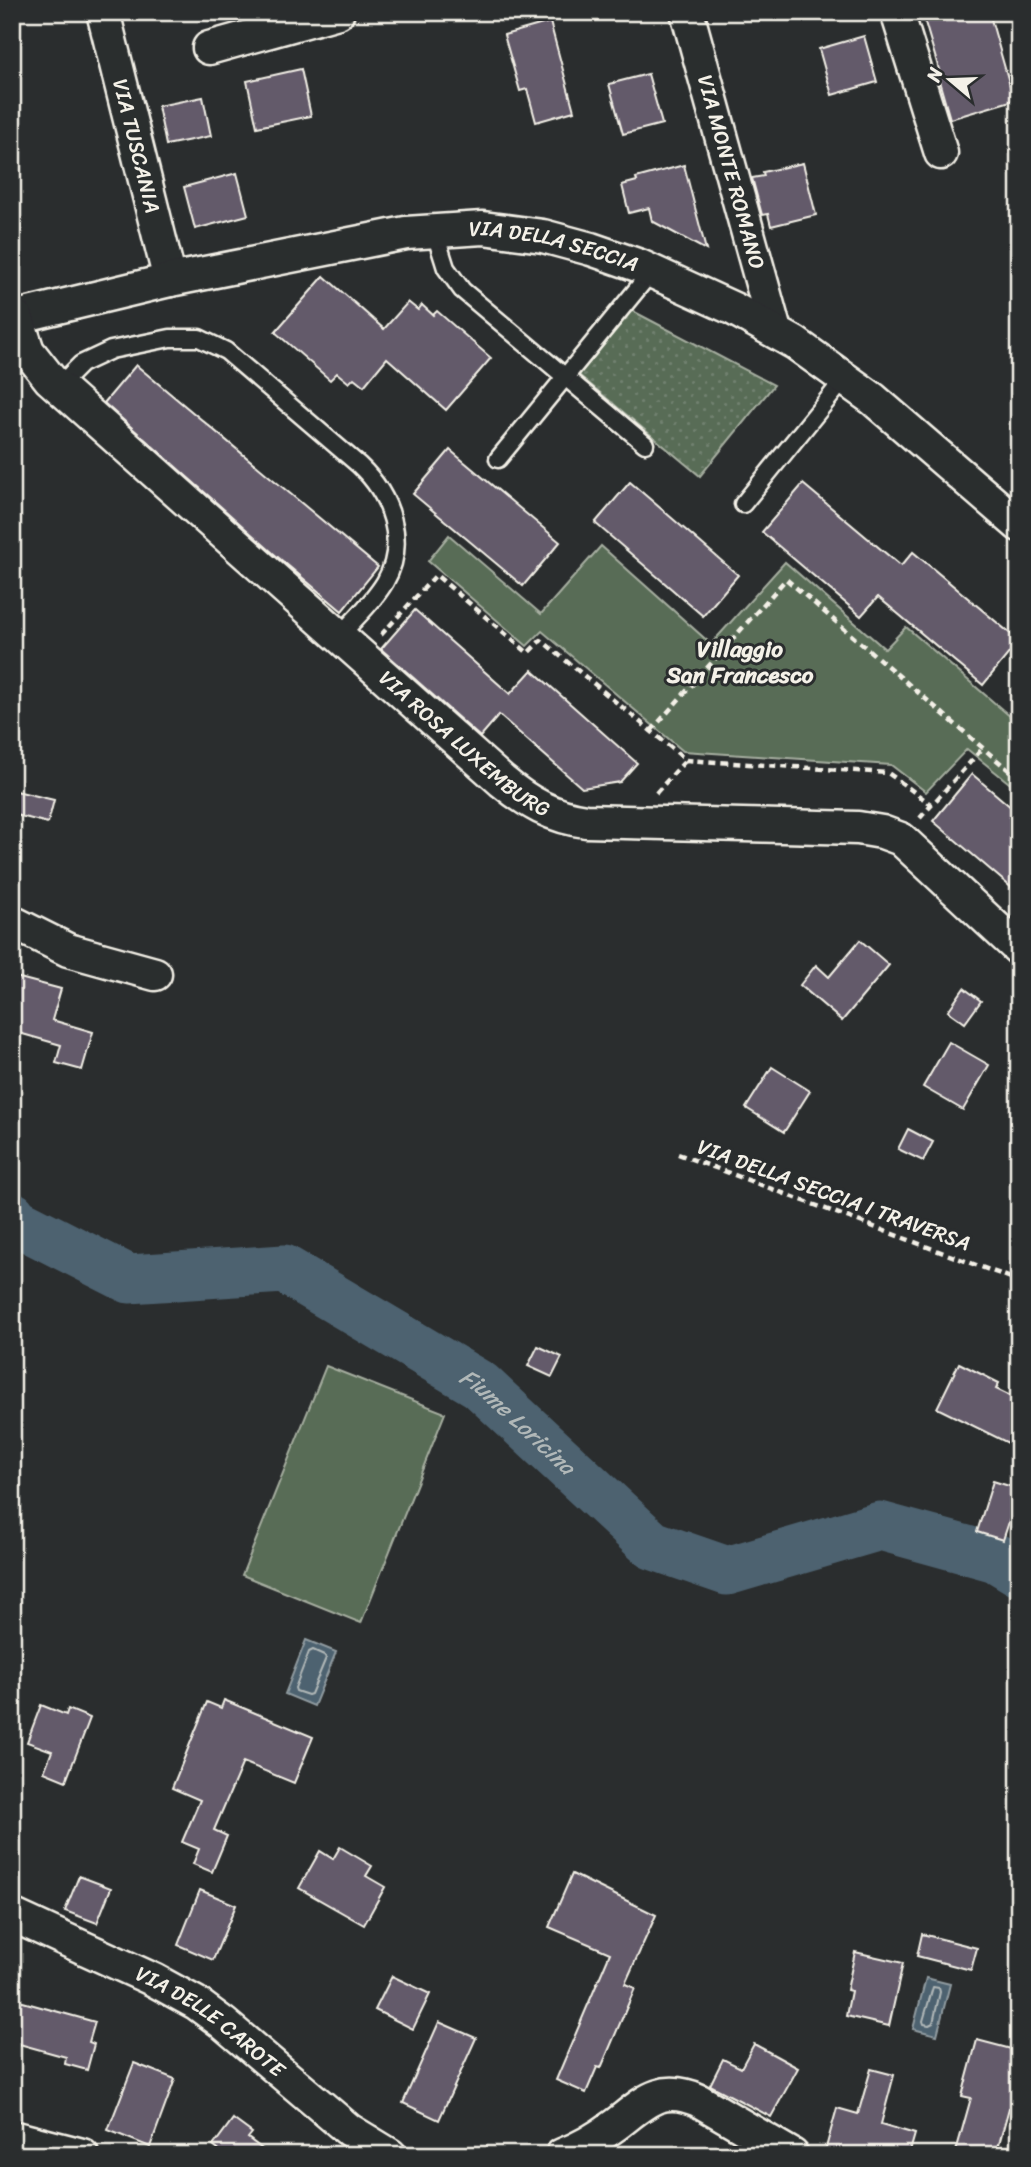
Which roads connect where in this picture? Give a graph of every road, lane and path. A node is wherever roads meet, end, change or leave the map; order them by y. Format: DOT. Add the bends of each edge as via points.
graph roads {
  1 [pos="103,12"];
  2 [pos="338,12"];
  3 [pos="687,12"];
  4 [pos="897,12"];
  5 [pos="209,48"];
  6 [pos="941,153"];
  7 [pos="434,230"];
  8 [pos="652,271"];
  9 [pos="170,280"];
  10 [pos="14,318"];
  11 [pos="775,331"];
  12 [pos="565,377"];
  13 [pos="846,377"];
  14 [pos="59,386"];
  15 [pos="645,444"];
  16 [pos="498,459"];
  17 [pos="743,503"];
  18 [pos="1019,525"];
  19 [pos="350,646"];
  20 [pos="651,731"];
  21 [pos="983,748"];
  22 [pos="1019,779"];
  23 [pos="932,805"];
  24 [pos="901,839"];
  25 [pos="12,922"];
  26 [pos="1019,949"];
  27 [pos="155,974"];
  28 [pos="678,1154"];
  29 [pos="1019,1281"];
  30 [pos="12,1915"];
  31 [pos="12,2137"];
  32 [pos="82,2155"];
  33 [pos="390,2155"];
  34 [pos="562,2155"];
  35 [pos="792,2155"];
  1 -- 9 [label="street, VIA TUSCANIA"];
  2 -- 5 [label="street"];
  3 -- 11 [label="street, VIA MONTE ROMANO"];
  4 -- 6 [label="street"];
  7 -- 8 [label="street, VIA DELLA SECCIA" via="483,228 543,236"];
  7 -- 9 [label="street, VIA DELLA SECCIA"];
  7 -- 12 [label="lane" via="446,268 462,290"];
  8 -- 11 [label="street, VIA DELLA SECCIA"];
  8 -- 12 [label="lane"];
  9 -- 10 [label="street, VIA DELLA SECCIA"];
  10 -- 14 [label="street, VIA ROSA LUXEMBURG" via="32,358"];
  11 -- 13 [label="street, VIA DELLA SECCIA"];
  12 -- 15 [label="lane"];
  12 -- 16 [label="lane"];
  13 -- 17 [label="lane"];
  13 -- 18 [label="street, VIA DELLA SECCIA"];
  14 -- 19 [label="street, VIA ROSA LUXEMBURG"];
  14 -- 19 [label="lane" via="81,364 111,349 170,338 199,338 226,351 359,465 389,507 394,555"];
  19 -- 20 [label="path" via="436,575 528,653 541,640"];
  19 -- 24 [label="street, VIA ROSA LUXEMBURG" via="512,789 557,815 597,822 858,828"];
  20 -- 21 [label="path" via="786,579"];
  20 -- 23 [label="path" via="686,760 888,773"];
  21 -- 22 [label="path"];
  21 -- 23 [label="path"];
  23 -- 24 [label="path"];
  24 -- 26 [label="street, VIA ROSA LUXEMBURG"];
  25 -- 27 [label="street" via="68,950"];
  28 -- 29 [label="path, VIA DELLA SECCIA I TRAVERSA"];
  30 -- 33 [label="street, VIA DELLE CAROTE" via="196,2003 349,2130"];
  31 -- 32 [label="street"];
  34 -- 35 [label="street" via="597,2138 641,2103 668,2094 698,2100"];
}
